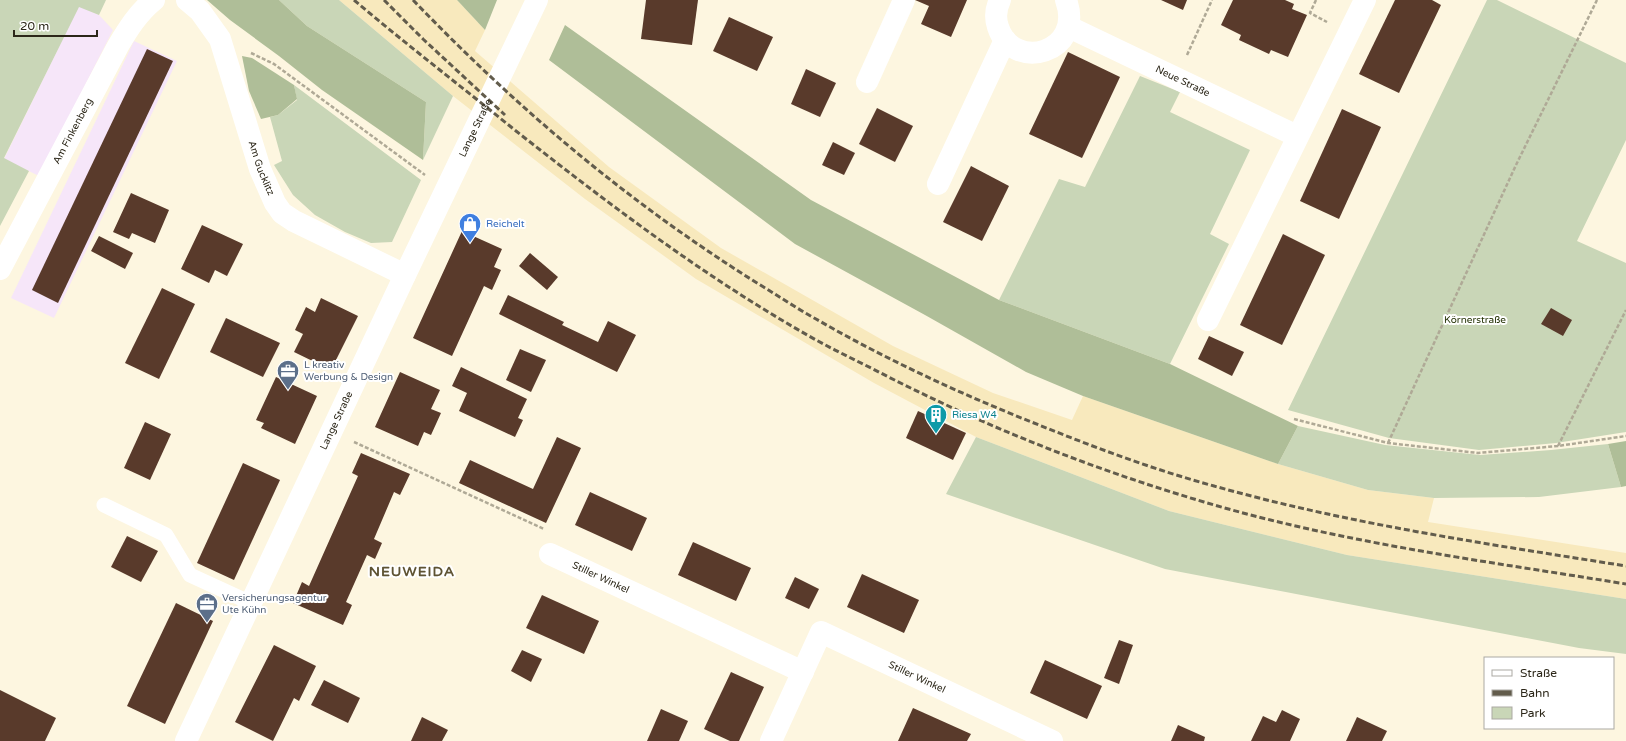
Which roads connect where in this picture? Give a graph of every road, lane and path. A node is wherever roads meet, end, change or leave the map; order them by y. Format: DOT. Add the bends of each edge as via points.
graph roads {
  1 [pos="154,0"];
  2 [pos="187,0"];
  3 [pos="904,0"];
  4 [pos="1000,0"];
  5 [pos="1066,0"];
  6 [pos="1212,0"];
  7 [pos="1316,0"];
  8 [pos="1365,0"];
  9 [pos="1596,0"];
  10 [pos="534,8"];
  11 [pos="1069,27"];
  12 [pos="1348,33"];
  13 [pos="220,39"];
  14 [pos="1005,40"];
  15 [pos="1177,78"];
  16 [pos="867,82"];
  17 [pos="1297,136"];
  18 [pos="450,184"];
  19 [pos="938,184"];
  20 [pos="0,269"];
  21 [pos="405,275"];
  22 [pos="1626,310"];
  23 [pos="1208,320"];
  24 [pos="1294,419"];
  25 [pos="332,432"];
  26 [pos="1626,436"];
  27 [pos="1388,443"];
  28 [pos="1558,446"];
  29 [pos="104,505"];
  30 [pos="550,554"];
  31 [pos="251,603"];
  32 [pos="803,672"];
  33 [pos="186,741"];
  34 [pos="771,741"];
  35 [pos="1052,741"];
  1 -- 20 [label="street, Am Finkenberg" via="132,22 118,46"];
  2 -- 13 [label="street, Am Gucklitz" via="200,11"];
  3 -- 16 [label="street"];
  4 -- 14 [label="street" via="996,13 997,23 999,32"];
  5 -- 11 [label="street" via="1070,17"];
  6 -- 15 [label="path"];
  7 -- 12 [label="path" via="1310,13"];
  8 -- 12 [label="street"];
  9 -- 27 [label="path" via="1516,165"];
  10 -- 18 [label="street, Lange Straße"];
  11 -- 14 [label="street" via="1064,37 1046,51 1023,52"];
  11 -- 15 [label="street, Neue Straße"];
  12 -- 17 [label="street"];
  13 -- 18 [label="path" via="274,64 426,175"];
  13 -- 21 [label="street, Am Gucklitz" via="260,169 282,213"];
  14 -- 19 [label="street"];
  15 -- 17 [label="street, Neue Straße"];
  17 -- 23 [label="street"];
  18 -- 21 [label="street, Lange Straße"];
  21 -- 25 [label="street, Lange Straße"];
  22 -- 28 [label="path"];
  24 -- 27 [label="path"];
  25 -- 30 [label="path" via="547,530"];
  25 -- 31 [label="street, Lange Straße"];
  26 -- 28 [label="path"];
  27 -- 28 [label="path" via="1478,453"];
  29 -- 31 [label="lane" via="166,535 190,574"];
  30 -- 32 [label="street, Stiller Winkel"];
  31 -- 33 [label="street, Lange Straße"];
  32 -- 34 [label="street, Stiller Winkel"];
  32 -- 35 [label="street, Stiller Winkel" via="821,632"];
}
